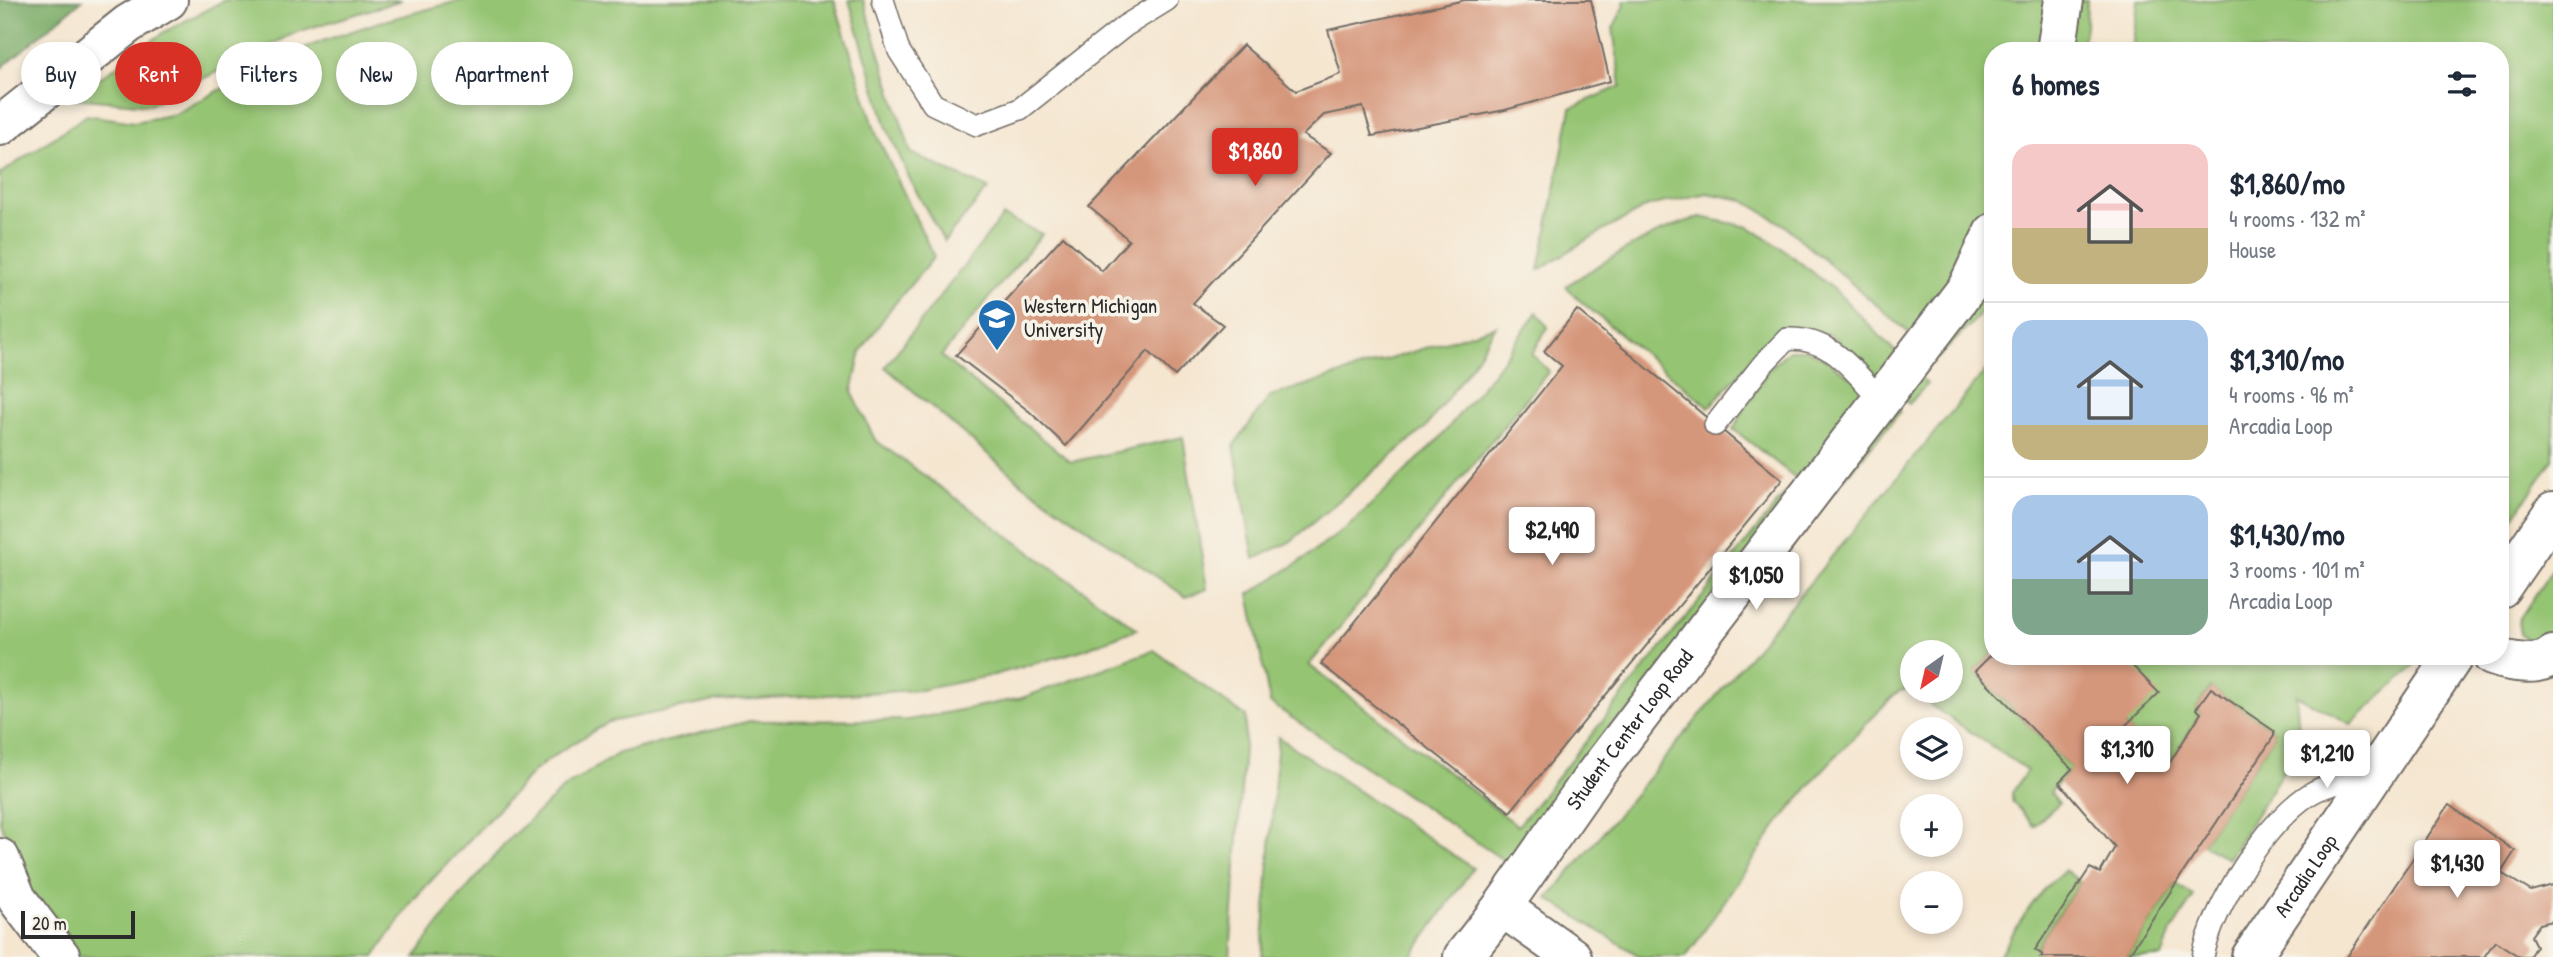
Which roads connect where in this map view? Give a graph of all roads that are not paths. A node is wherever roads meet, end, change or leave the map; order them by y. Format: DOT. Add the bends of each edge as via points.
graph roads {
  1 [pos="168,0"];
  2 [pos="883,0"];
  3 [pos="1167,0"];
  4 [pos="2064,0"];
  5 [pos="2057,42"];
  6 [pos="0,126"];
  7 [pos="1984,252"];
  8 [pos="1880,399"];
  9 [pos="1715,425"];
  10 [pos="2553,512"];
  11 [pos="2509,576"];
  12 [pos="2553,654"];
  13 [pos="2509,659"];
  14 [pos="2448,665"];
  15 [pos="2374,773"];
  16 [pos="0,858"];
  17 [pos="1502,907"];
  18 [pos="61,957"];
  19 [pos="1463,957"];
  20 [pos="1572,957"];
  21 [pos="2203,957"];
  22 [pos="2251,957"];
  1 -- 6 [label="street" via="128,24"];
  2 -- 3 [label="lane" via="899,51 933,104 977,125 1020,109 1125,26"];
  4 -- 5 [label="street"];
  7 -- 8 [label="street, Student Center Loop Road" via="1967,288"];
  8 -- 9 [label="lane" via="1826,346 1805,338 1787,339"];
  8 -- 17 [label="street, Student Center Loop Road" via="1593,776"];
  10 -- 11 [label="street"];
  12 -- 13 [label="street" via="2528,663"];
  14 -- 15 [label="street, Arcadia Loop"];
  15 -- 21 [label="lane" via="2311,793 2278,820 2241,872 2206,938"];
  15 -- 22 [label="street, Arcadia Loop"];
  16 -- 18 [label="street" via="17,899"];
  17 -- 19 [label="street, Student Center Loop Road"];
  17 -- 20 [label="street"];
}
